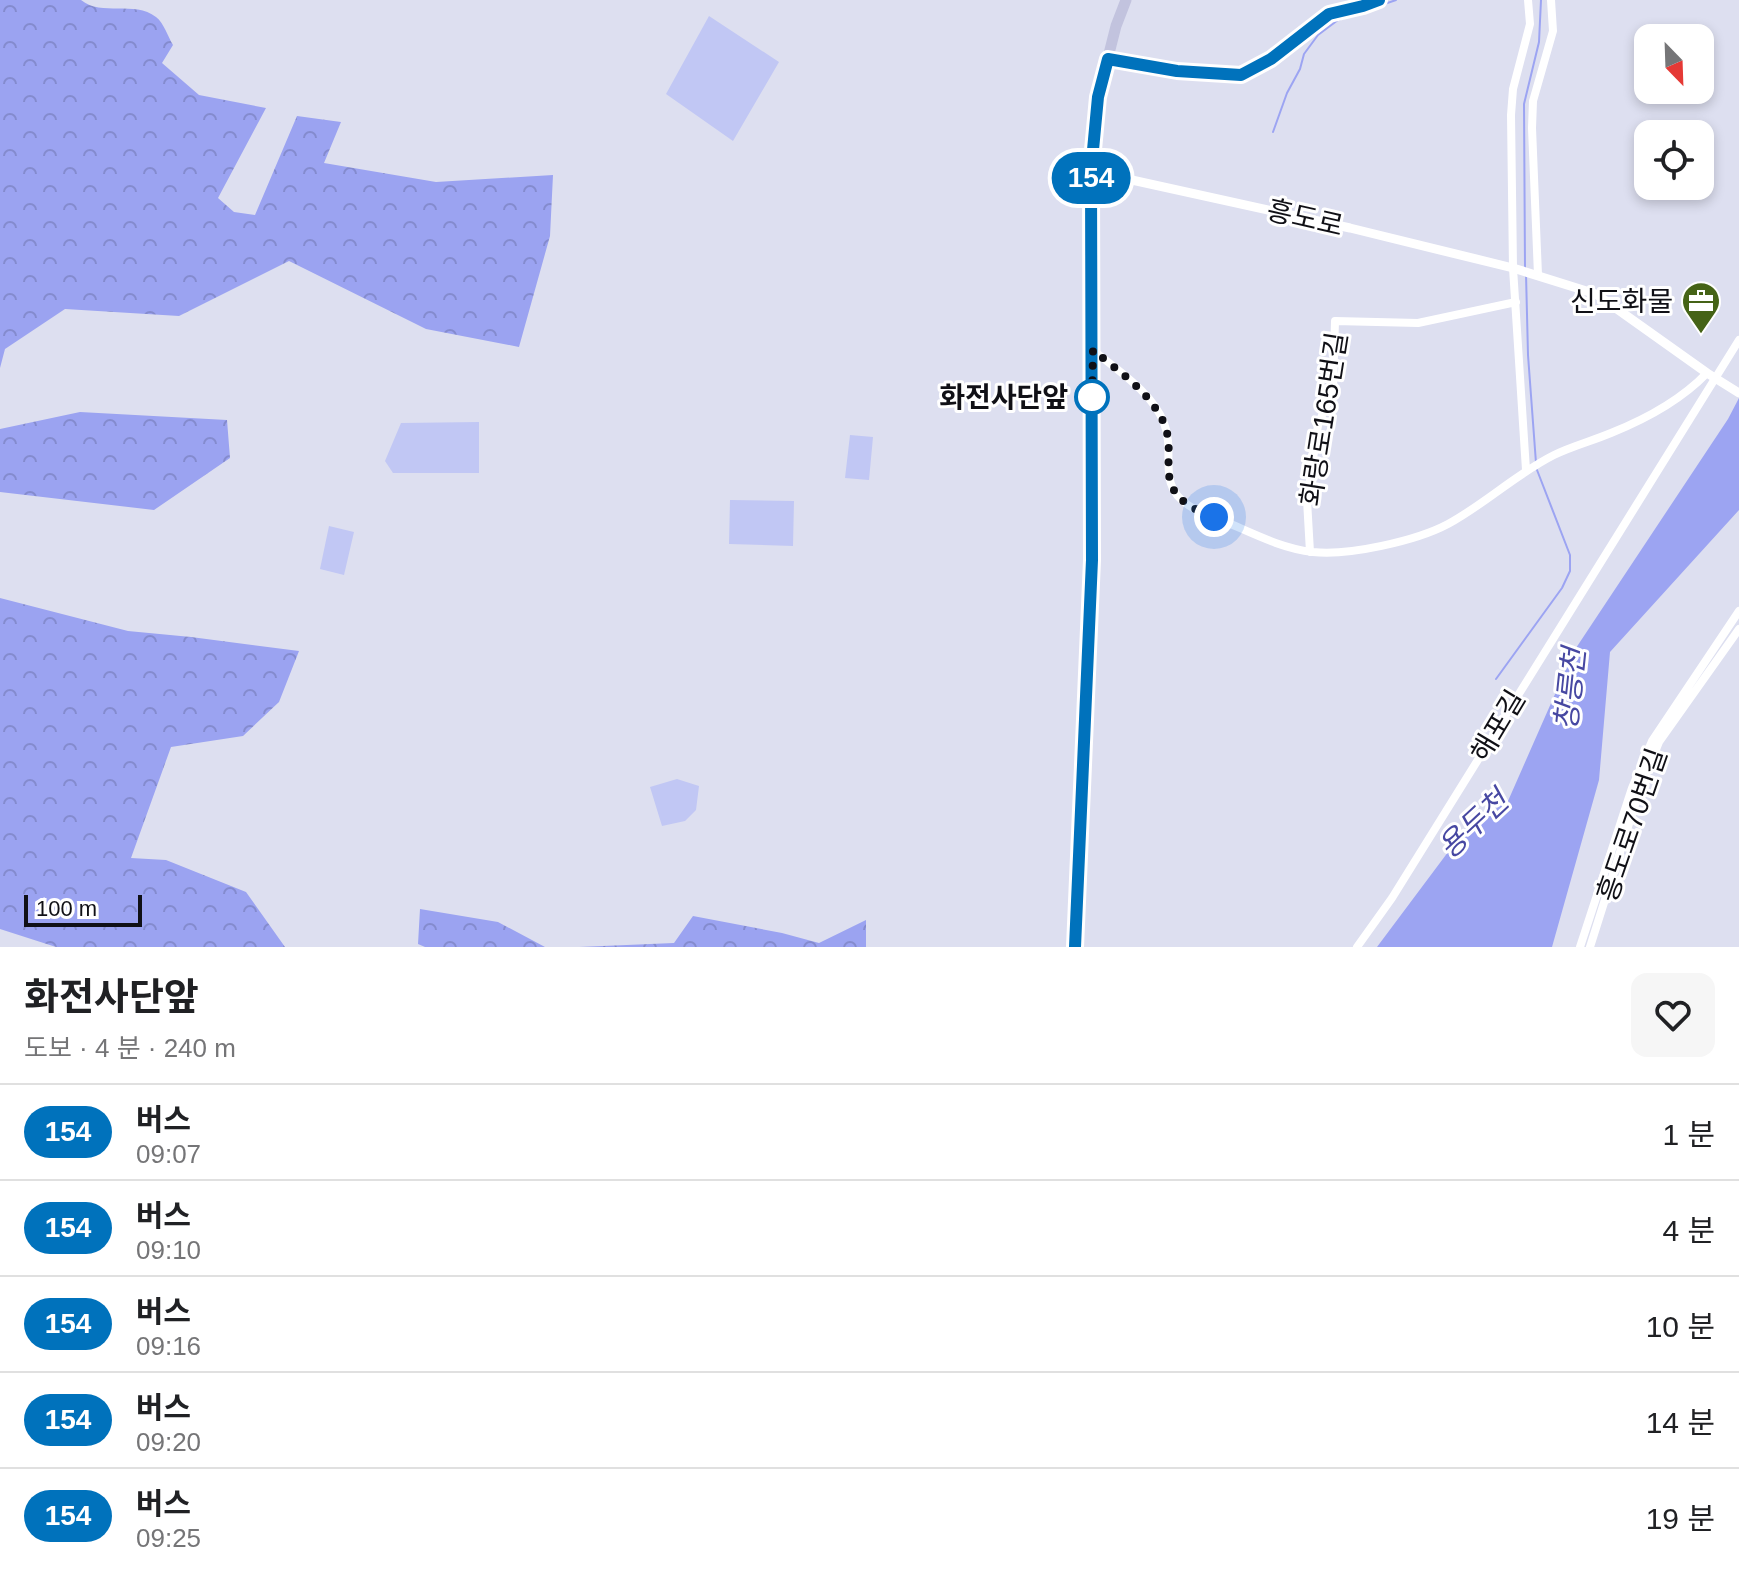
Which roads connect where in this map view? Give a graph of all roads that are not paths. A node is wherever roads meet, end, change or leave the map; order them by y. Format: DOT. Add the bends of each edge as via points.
graph roads {
  1 [pos="1126,0"];
  2 [pos="1379,0"];
  3 [pos="1528,0"];
  4 [pos="1551,0"];
  5 [pos="1108,59"];
  6 [pos="1091,171"];
  7 [pos="1516,268"];
  8 [pos="1537,274"];
  9 [pos="1516,302"];
  10 [pos="1739,340"];
  11 [pos="1093,350"];
  12 [pos="1716,378"];
  13 [pos="1739,393"];
  14 [pos="1529,468"];
  15 [pos="1310,552"];
  16 [pos="1739,611"];
  17 [pos="1739,629"];
  18 [pos="1075,947"];
  19 [pos="1357,947"];
  20 [pos="1580,947"];
  21 [pos="1590,947"];
  1 -- 5 [label="main road"];
  2 -- 5 [label="street" via="1329,14 1241,75"];
  3 -- 7 [label="street" via="1530,24 1511,115"];
  4 -- 8 [label="street" via="1553,31 1533,101"];
  5 -- 6 [label="main road" via="1098,97"];
  6 -- 7 [label="street, 흥도로"];
  6 -- 11 [label="main road"];
  7 -- 8 [label="street, 흥도로"];
  7 -- 9 [label="street"];
  8 -- 12 [label="street" via="1596,294"];
  9 -- 14 [label="street"];
  9 -- 15 [label="street, 화랑로165번길" via="1418,323 1335,321 1333,389 1318,425 1307,500"];
  10 -- 12 [label="street, 해포길"];
  11 -- 15 [label="street" via="1138,388 1164,422 1170,447 1168,475 1176,495 1189,506 1265,539"];
  11 -- 18 [label="main road" via="1092,560"];
  12 -- 13 [label="street"];
  12 -- 14 [label="street" via="1655,412"];
  12 -- 19 [label="street, 해포길"];
  14 -- 15 [label="street" via="1448,524 1424,534 1334,553"];
  16 -- 20 [label="street" via="1652,741"];
  17 -- 21 [label="street, 흥도로70번길" via="1659,742"];
}
